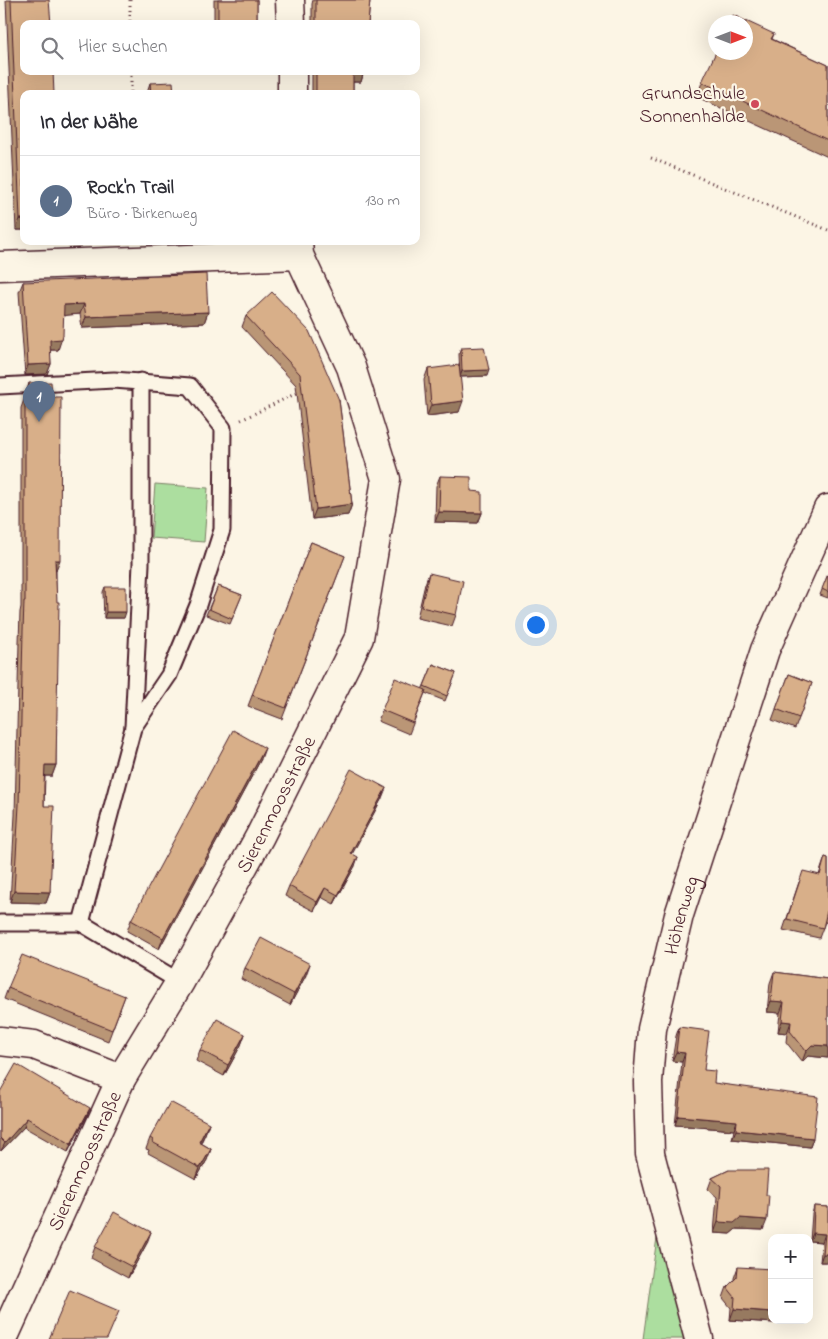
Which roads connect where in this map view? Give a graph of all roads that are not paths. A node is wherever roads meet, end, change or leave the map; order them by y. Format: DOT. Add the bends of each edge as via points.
graph roads {
  1 [pos="290,0"];
  2 [pos="290,20"];
  3 [pos="292,75"];
  4 [pos="292,90"];
  5 [pos="298,248"];
  6 [pos="0,266"];
  7 [pos="142,381"];
  8 [pos="0,386"];
  9 [pos="828,509"];
  10 [pos="133,728"];
  11 [pos="0,923"];
  12 [pos="82,923"];
  13 [pos="180,982"];
  14 [pos="0,1041"];
  15 [pos="120,1079"];
  16 [pos="3,1339"];
  17 [pos="700,1339"];
  1 -- 2 [label="street"];
  3 -- 4 [label="street"];
  5 -- 6 [label="street"];
  5 -- 13 [label="street, Sierenmoosstraße" via="352,367 386,479 359,638 260,836"];
  7 -- 8 [label="lane"];
  7 -- 10 [label="lane" via="141,564"];
  7 -- 10 [label="lane" via="190,386 223,428 222,530 198,605 169,675"];
  9 -- 17 [label="street, Höhenweg" via="765,650 679,914 652,1029 648,1082 650,1154"];
  10 -- 12 [label="lane"];
  11 -- 12 [label="lane"];
  12 -- 13 [label="lane"];
  13 -- 15 [label="street, Sierenmoosstraße"];
  14 -- 15 [label="street" via="34,1045"];
  15 -- 16 [label="street, Sierenmoosstraße"];
}
